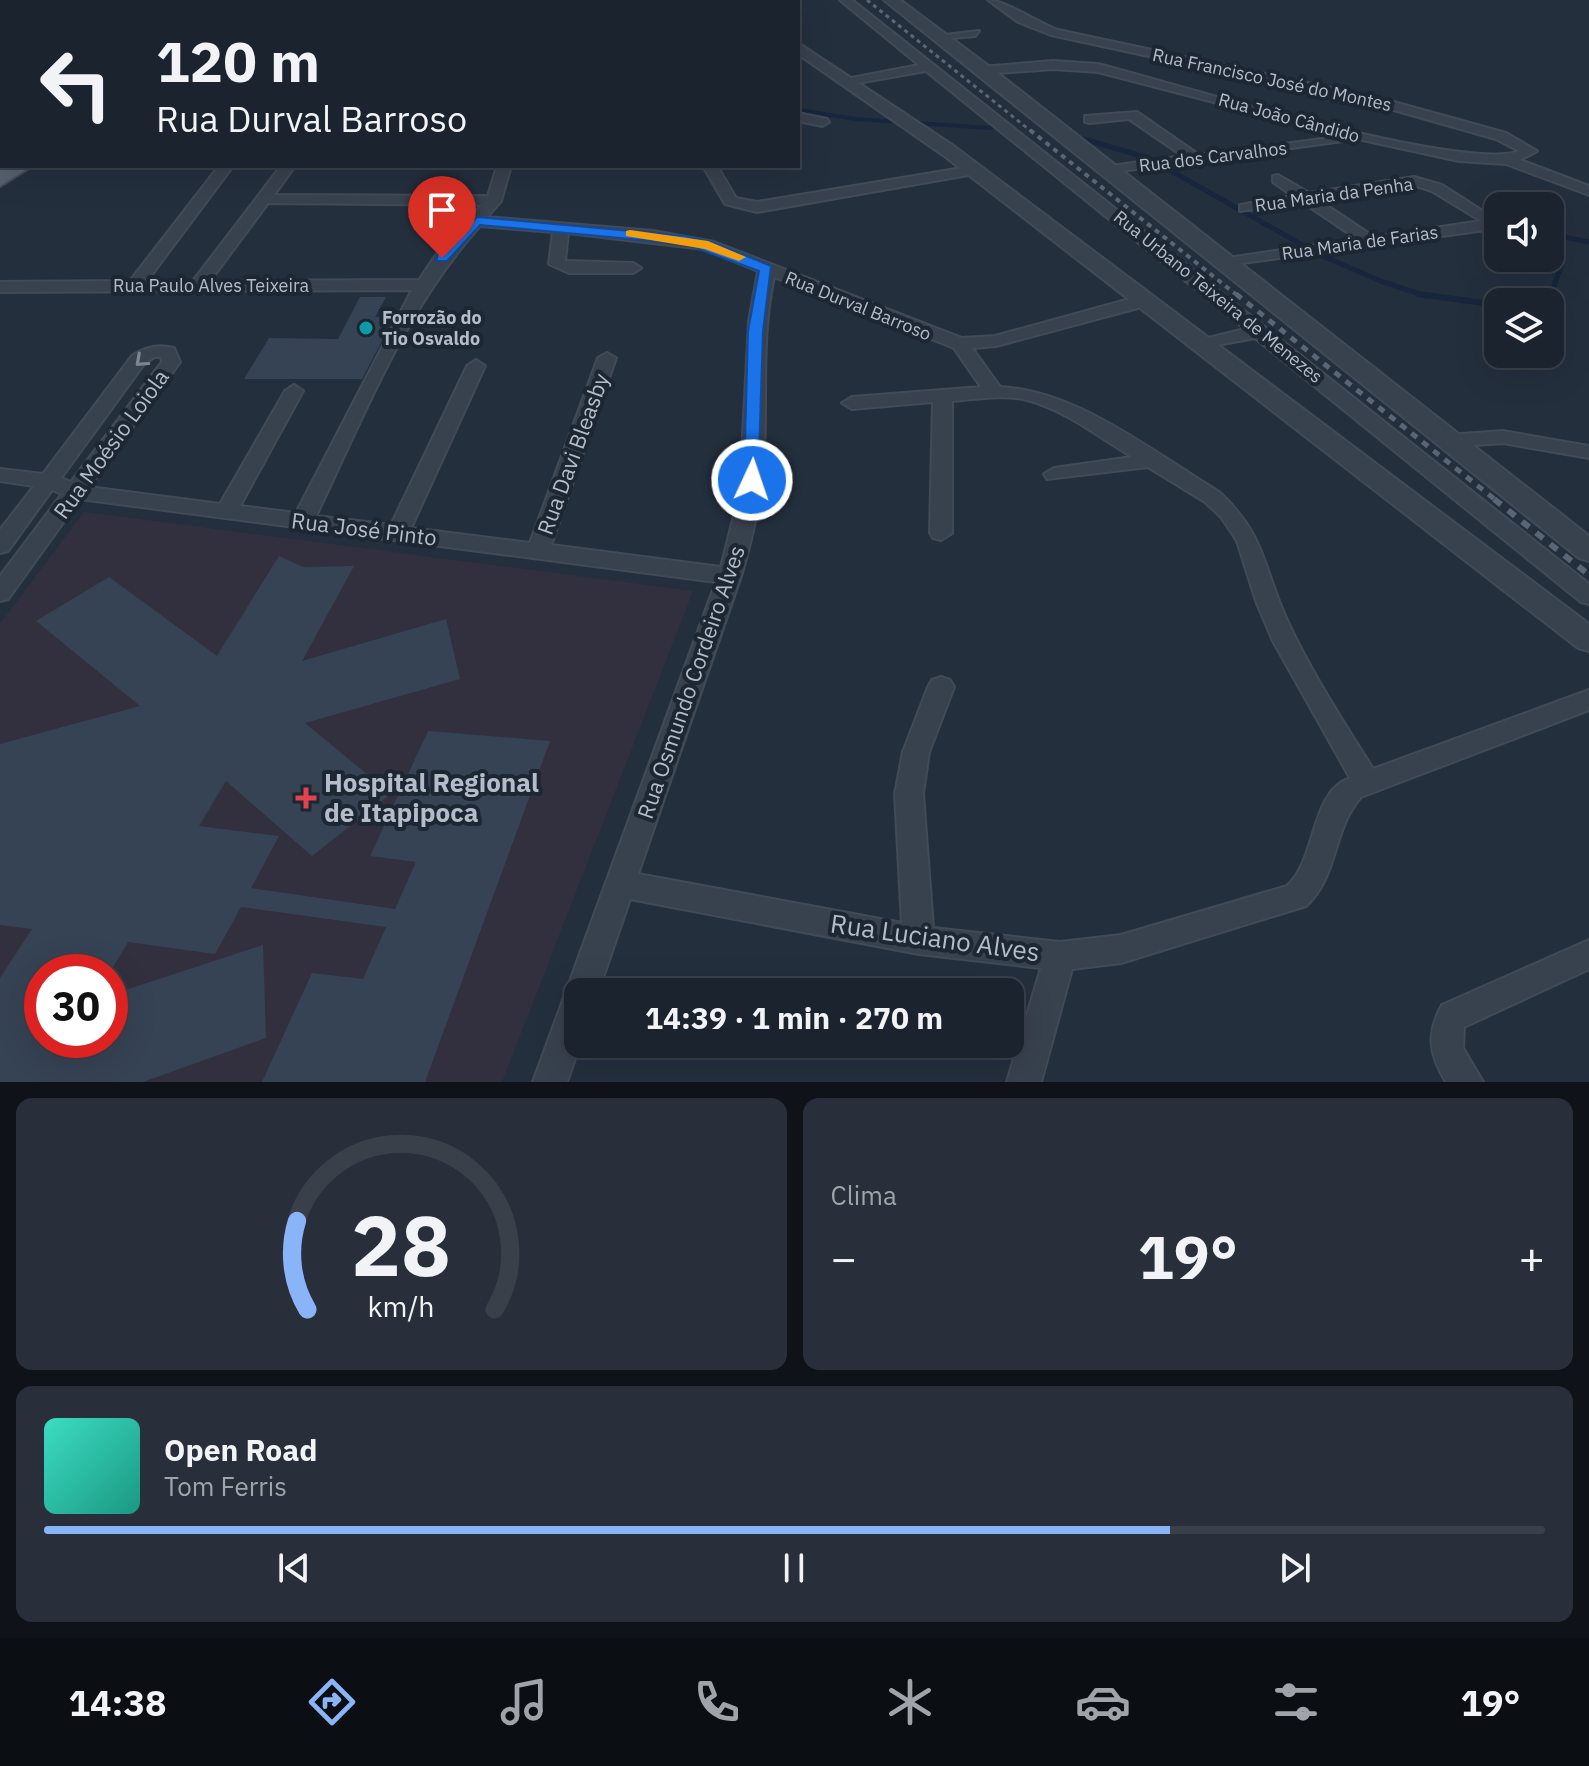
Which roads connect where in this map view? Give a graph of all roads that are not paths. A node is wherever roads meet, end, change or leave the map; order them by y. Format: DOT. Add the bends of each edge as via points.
graph roads {
  1 [pos="845,0"];
  2 [pos="891,0"];
  3 [pos="993,0"];
  4 [pos="975,33"];
  5 [pos="942,36"];
  6 [pos="802,53"];
  7 [pos="930,67"];
  8 [pos="985,70"];
  9 [pos="850,82"];
  10 [pos="800,117"];
  11 [pos="1090,119"];
  12 [pos="822,122"];
  13 [pos="1363,138"];
  14 [pos="1196,159"];
  15 [pos="1508,160"];
  16 [pos="17,168"];
  17 [pos="224,168"];
  18 [pos="287,168"];
  19 [pos="503,168"];
  20 [pos="711,168"];
  21 [pos="974,170"];
  22 [pos="1111,170"];
  23 [pos="0,179"];
  24 [pos="1278,179"];
  25 [pos="1589,191"];
  26 [pos="1306,198"];
  27 [pos="264,199"];
  28 [pos="494,201"];
  29 [pos="1245,208"];
  30 [pos="1484,216"];
  31 [pos="477,221"];
  32 [pos="1484,225"];
  33 [pos="561,227"];
  34 [pos="1371,242"];
  35 [pos="1227,263"];
  36 [pos="633,268"];
  37 [pos="767,269"];
  38 [pos="422,285"];
  39 [pos="198,286"];
  40 [pos="0,287"];
  41 [pos="134,287"];
  42 [pos="1143,301"];
  43 [pos="1260,331"];
  44 [pos="960,344"];
  45 [pos="1202,345"];
  46 [pos="607,358"];
  47 [pos="476,366"];
  48 [pos="294,391"];
  49 [pos="994,392"];
  50 [pos="943,396"];
  51 [pos="852,403"];
  52 [pos="1448,441"];
  53 [pos="1589,452"];
  54 [pos="1148,461"];
  55 [pos="1054,474"];
  56 [pos="0,475"];
  57 [pos="50,481"];
  58 [pos="75,492"];
  59 [pos="226,512"];
  60 [pos="302,522"];
  61 [pos="398,533"];
  62 [pos="941,533"];
  63 [pos="0,546"];
  64 [pos="538,550"];
  65 [pos="1589,551"];
  66 [pos="730,576"];
  67 [pos="0,593"];
  68 [pos="1589,596"];
  69 [pos="1589,640"];
  70 [pos="941,687"];
  71 [pos="1589,700"];
  72 [pos="1366,781"];
  73 [pos="620,884"];
  74 [pos="919,940"];
  75 [pos="1589,954"];
  76 [pos="1060,956"];
  77 [pos="587,978"];
  78 [pos="564,1042"];
  79 [pos="550,1082"];
  80 [pos="1024,1082"];
  81 [pos="1466,1082"];
  1 -- 7 [label="street, Rua Urbano Teixeira de Menezes"];
  2 -- 5 [label="street, Rua Urbano Teixeira de Menezes"];
  3 -- 15 [label="street, Rua Francisco José do Montes" via="1022,20 1055,33 1378,102 1501,136 1530,151"];
  4 -- 5 [label="street"];
  5 -- 8 [label="street, Rua Urbano Teixeira de Menezes"];
  6 -- 9 [label="street"];
  7 -- 9 [label="street"];
  7 -- 43 [label="street, Rua Urbano Teixeira de Menezes"];
  8 -- 13 [label="street, Rua João Cândido" via="1098,68"];
  8 -- 22 [label="street, Rua Urbano Teixeira de Menezes"];
  9 -- 21 [label="street"];
  10 -- 12 [label="street"];
  11 -- 14 [label="street" via="1132,115"];
  13 -- 14 [label="street, Rua dos Carvalhos"];
  13 -- 15 [label="street, Rua João Cândido" via="1459,157"];
  14 -- 22 [label="street, Rua dos Carvalhos"];
  15 -- 25 [label="street, Rua João Cândido"];
  16 -- 23 [label="main road"];
  17 -- 41 [label="street"];
  18 -- 27 [label="street"];
  19 -- 28 [label="street"];
  20 -- 21 [label="street" via="730,201 757,207"];
  21 -- 42 [label="street"];
  22 -- 35 [label="street, Rua Urbano Teixeira de Menezes"];
  24 -- 26 [label="street"];
  26 -- 29 [label="street, Rua Maria da Penha"];
  26 -- 30 [label="street, Rua Maria da Penha" via="1423,182"];
  26 -- 34 [label="street"];
  27 -- 28 [label="street"];
  27 -- 39 [label="street"];
  28 -- 31 [label="street"];
  31 -- 33 [label="street, Rua Durval Barroso"];
  31 -- 38 [label="street"];
  32 -- 34 [label="street, Rua Maria de Farias"];
  33 -- 36 [label="street" via="557,264"];
  33 -- 37 [label="street, Rua Durval Barroso" via="685,240"];
  34 -- 35 [label="street, Rua Maria de Farias"];
  35 -- 52 [label="street, Rua Urbano Teixeira de Menezes"];
  37 -- 44 [label="street, Rua Durval Barroso"];
  37 -- 66 [label="street, Rua Osmundo Cordeiro Alves" via="756,331 752,480"];
  38 -- 39 [label="street, Rua Paulo Alves Teixeira"];
  38 -- 60 [label="street"];
  39 -- 41 [label="street, Rua Paulo Alves Teixeira"];
  40 -- 41 [label="street, Rua Paulo Alves Teixeira"];
  42 -- 44 [label="street, Rua Durval Barroso" via="996,341"];
  42 -- 45 [label="street"];
  43 -- 45 [label="street"];
  43 -- 68 [label="street, Rua Urbano Teixeira de Menezes"];
  44 -- 49 [label="street"];
  45 -- 69 [label="street"];
  46 -- 64 [label="street, Rua Davi Bleasby"];
  47 -- 61 [label="street"];
  48 -- 59 [label="street"];
  49 -- 50 [label="street"];
  49 -- 54 [label="street" via="1047,399"];
  50 -- 51 [label="street"];
  50 -- 62 [label="street"];
  52 -- 53 [label="street" via="1503,437"];
  52 -- 65 [label="street, Rua Urbano Teixeira de Menezes"];
  54 -- 55 [label="street"];
  54 -- 72 [label="street" via="1212,497 1245,530 1274,619"];
  56 -- 57 [label="street, Rua José Pinto"];
  57 -- 58 [label="street, Rua José Pinto"];
  58 -- 57 [label="street, Rua Moésio Loiola, one-way" via="171,362 168,352 150,352 138,360"];
  57 -- 63 [label="street, Rua Moésio Loiola"];
  58 -- 59 [label="street, Rua José Pinto"];
  58 -- 67 [label="street, Rua Moésio Loiola"];
  59 -- 60 [label="street, Rua José Pinto"];
  60 -- 61 [label="street, Rua José Pinto"];
  61 -- 64 [label="street, Rua José Pinto"];
  64 -- 66 [label="street, Rua José Pinto"];
  66 -- 73 [label="street, Rua Osmundo Cordeiro Alves"];
  70 -- 74 [label="street" via="911,774 909,822"];
  71 -- 72 [label="street, Rua Luciano Alves"];
  72 -- 76 [label="street, Rua Luciano Alves" via="1334,807 1318,873 1296,897 1121,949"];
  73 -- 74 [label="street, Rua Luciano Alves"];
  73 -- 77 [label="street, Rua Osmundo Cordeiro Alves"];
  74 -- 76 [label="street, Rua Luciano Alves"];
  75 -- 81 [label="street" via="1453,1016 1444,1044"];
  76 -- 80 [label="street"];
  78 -- 79 [label="street"];
}
